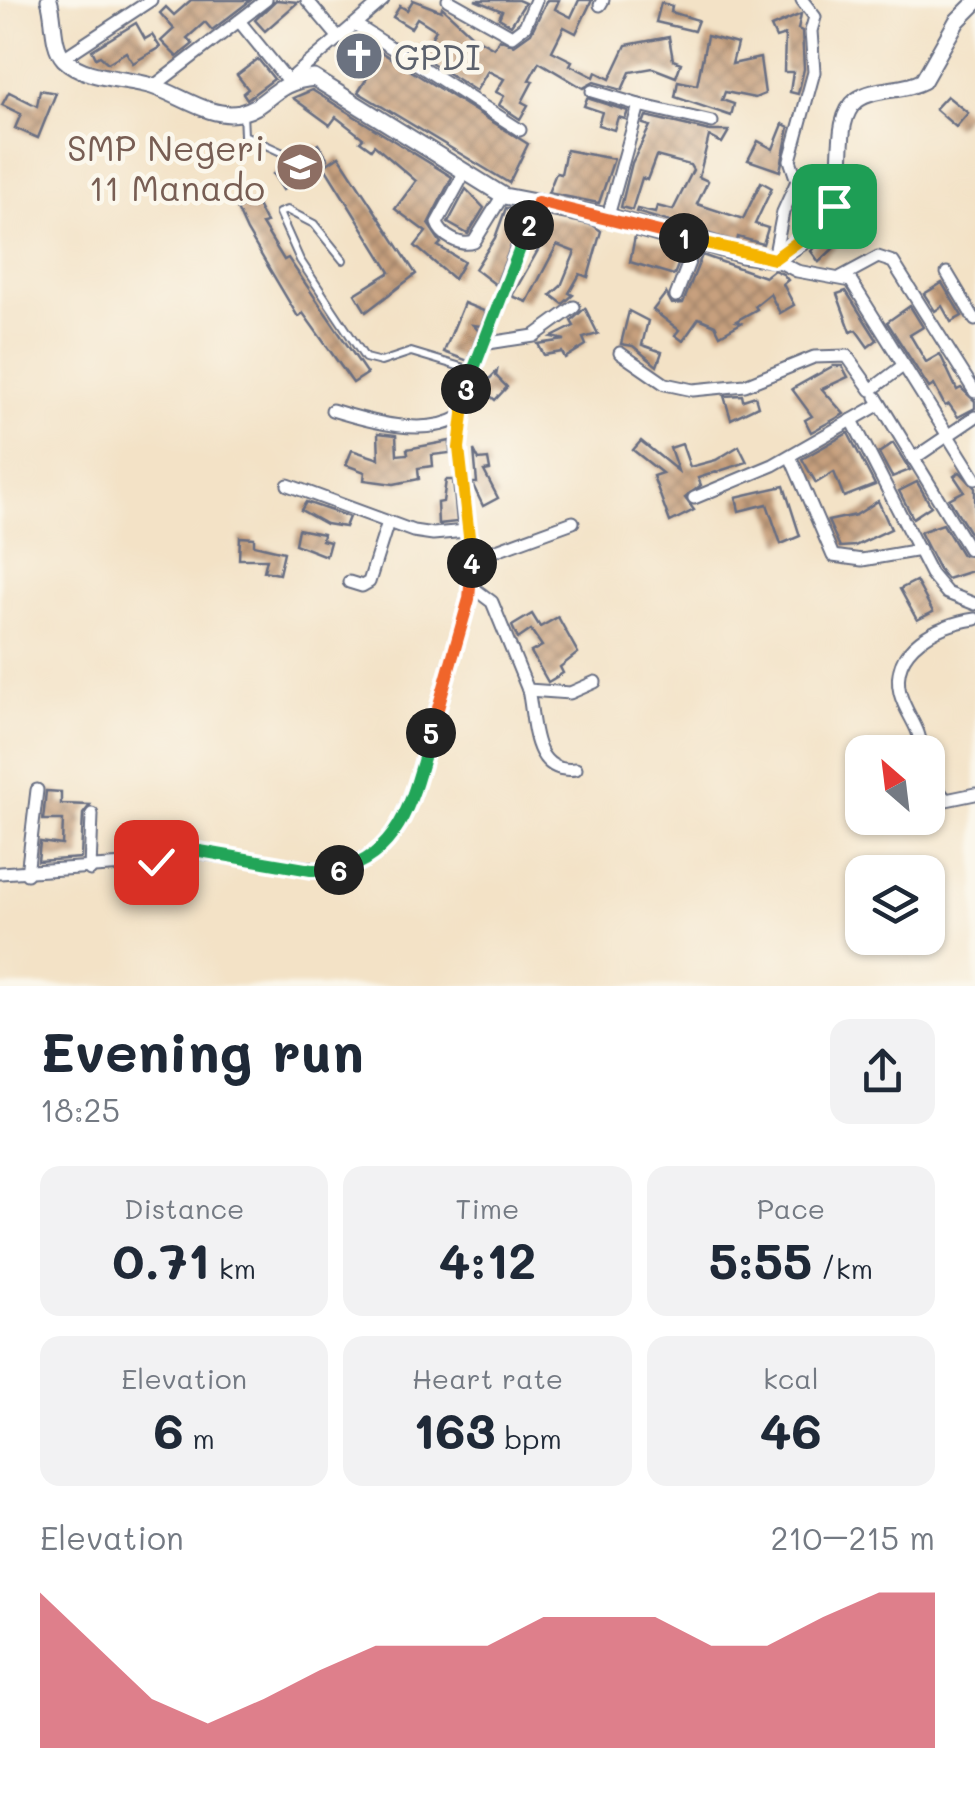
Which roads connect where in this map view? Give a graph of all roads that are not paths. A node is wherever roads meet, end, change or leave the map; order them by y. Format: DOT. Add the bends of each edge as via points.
graph roads {
  1 [pos="49,0"];
  2 [pos="151,0"];
  3 [pos="266,0"];
  4 [pos="307,0"];
  5 [pos="383,0"];
  6 [pos="448,0"];
  7 [pos="536,0"];
  8 [pos="802,0"];
  9 [pos="975,3"];
  10 [pos="468,5"];
  11 [pos="239,21"];
  12 [pos="356,24"];
  13 [pos="339,38"];
  14 [pos="63,58"];
  15 [pos="288,80"];
  16 [pos="154,86"];
  17 [pos="592,91"];
  18 [pos="639,106"];
  19 [pos="243,112"];
  20 [pos="712,122"];
  21 [pos="520,130"];
  22 [pos="294,158"];
  23 [pos="466,172"];
  24 [pos="502,196"];
  25 [pos="538,202"];
  26 [pos="608,216"];
  27 [pos="697,242"];
  28 [pos="774,259"];
  29 [pos="343,260"];
  30 [pos="948,272"];
  31 [pos="841,276"];
  32 [pos="676,296"];
  33 [pos="574,307"];
  34 [pos="975,320"];
  35 [pos="482,344"];
  36 [pos="620,352"];
  37 [pos="904,365"];
  38 [pos="472,370"];
  39 [pos="871,390"];
  40 [pos="975,392"];
  41 [pos="880,404"];
  42 [pos="332,410"];
  43 [pos="460,417"];
  44 [pos="975,418"];
  45 [pos="852,420"];
  46 [pos="949,437"];
  47 [pos="790,456"];
  48 [pos="912,459"];
  49 [pos="975,479"];
  50 [pos="288,485"];
  51 [pos="694,498"];
  52 [pos="388,522"];
  53 [pos="573,522"];
  54 [pos="466,531"];
  55 [pos="920,550"];
  56 [pos="969,550"];
  57 [pos="472,559"];
  58 [pos="349,582"];
  59 [pos="472,587"];
  60 [pos="975,604"];
  61 [pos="975,619"];
  62 [pos="595,682"];
  63 [pos="528,690"];
  64 [pos="920,735"];
  65 [pos="576,769"];
  66 [pos="37,790"];
  67 [pos="975,794"];
  68 [pos="945,799"];
  69 [pos="92,814"];
  70 [pos="90,870"];
  71 [pos="0,873"];
  72 [pos="28,874"];
  1 -- 14 [label="street"];
  2 -- 14 [label="street"];
  3 -- 11 [label="street"];
  4 -- 13 [label="street"];
  5 -- 12 [label="street"];
  6 -- 10 [label="street"];
  7 -- 10 [label="street" via="515,36"];
  8 -- 28 [label="street" via="814,15 815,61 790,160 798,178 782,212"];
  9 -- 28 [label="street" via="957,20 923,81 870,94 849,108 834,206 825,222"];
  11 -- 15 [label="street"];
  11 -- 16 [label="street"];
  12 -- 13 [label="street"];
  12 -- 21 [label="street"];
  13 -- 15 [label="street"];
  14 -- 16 [label="street"];
  15 -- 19 [label="street"];
  15 -- 23 [label="street" via="314,78"];
  16 -- 19 [label="street" via="226,114"];
  17 -- 18 [label="street"];
  18 -- 20 [label="street"];
  18 -- 26 [label="street"];
  19 -- 22 [label="lane" via="244,135"];
  23 -- 24 [label="street"];
  23 -- 24 [label="street" via="437,223 453,239 474,242"];
  24 -- 25 [label="street"];
  25 -- 26 [label="street"];
  25 -- 35 [label="street"];
  26 -- 27 [label="street"];
  27 -- 28 [label="street"];
  27 -- 32 [label="street"];
  28 -- 31 [label="street" via="819,277"];
  29 -- 38 [label="lane" via="307,219 279,212 300,260 365,358 381,362 414,352"];
  30 -- 34 [label="street"];
  31 -- 37 [label="street" via="858,289"];
  31 -- 40 [label="street" via="878,257 894,262"];
  33 -- 35 [label="street" via="537,335"];
  35 -- 38 [label="street"];
  36 -- 39 [label="street" via="664,384 693,390 745,385 814,357 847,356"];
  37 -- 39 [label="street"];
  37 -- 46 [label="street"];
  38 -- 43 [label="street"];
  39 -- 41 [label="street"];
  41 -- 45 [label="street"];
  41 -- 48 [label="street"];
  42 -- 43 [label="street" via="415,426"];
  43 -- 54 [label="street"];
  44 -- 46 [label="street"];
  45 -- 47 [label="street"];
  45 -- 55 [label="street"];
  46 -- 48 [label="street"];
  46 -- 49 [label="street"];
  47 -- 51 [label="street"];
  47 -- 55 [label="street" via="833,556 862,560"];
  48 -- 56 [label="street"];
  50 -- 52 [label="street"];
  52 -- 54 [label="street" via="433,534"];
  52 -- 58 [label="street" via="369,582"];
  53 -- 57 [label="street"];
  54 -- 57 [label="street"];
  55 -- 60 [label="street" via="947,594"];
  57 -- 59 [label="street"];
  59 -- 63 [label="street" via="492,602"];
  59 -- 70 [label="street" via="408,811 372,856 332,872 186,851"];
  61 -- 64 [label="street" via="926,634 898,671"];
  62 -- 63 [label="street" via="566,694"];
  63 -- 65 [label="street" via="541,754 557,767"];
  66 -- 72 [label="street"];
  67 -- 68 [label="street"];
  69 -- 70 [label="street"];
  70 -- 72 [label="street"];
  71 -- 72 [label="street"];
}
